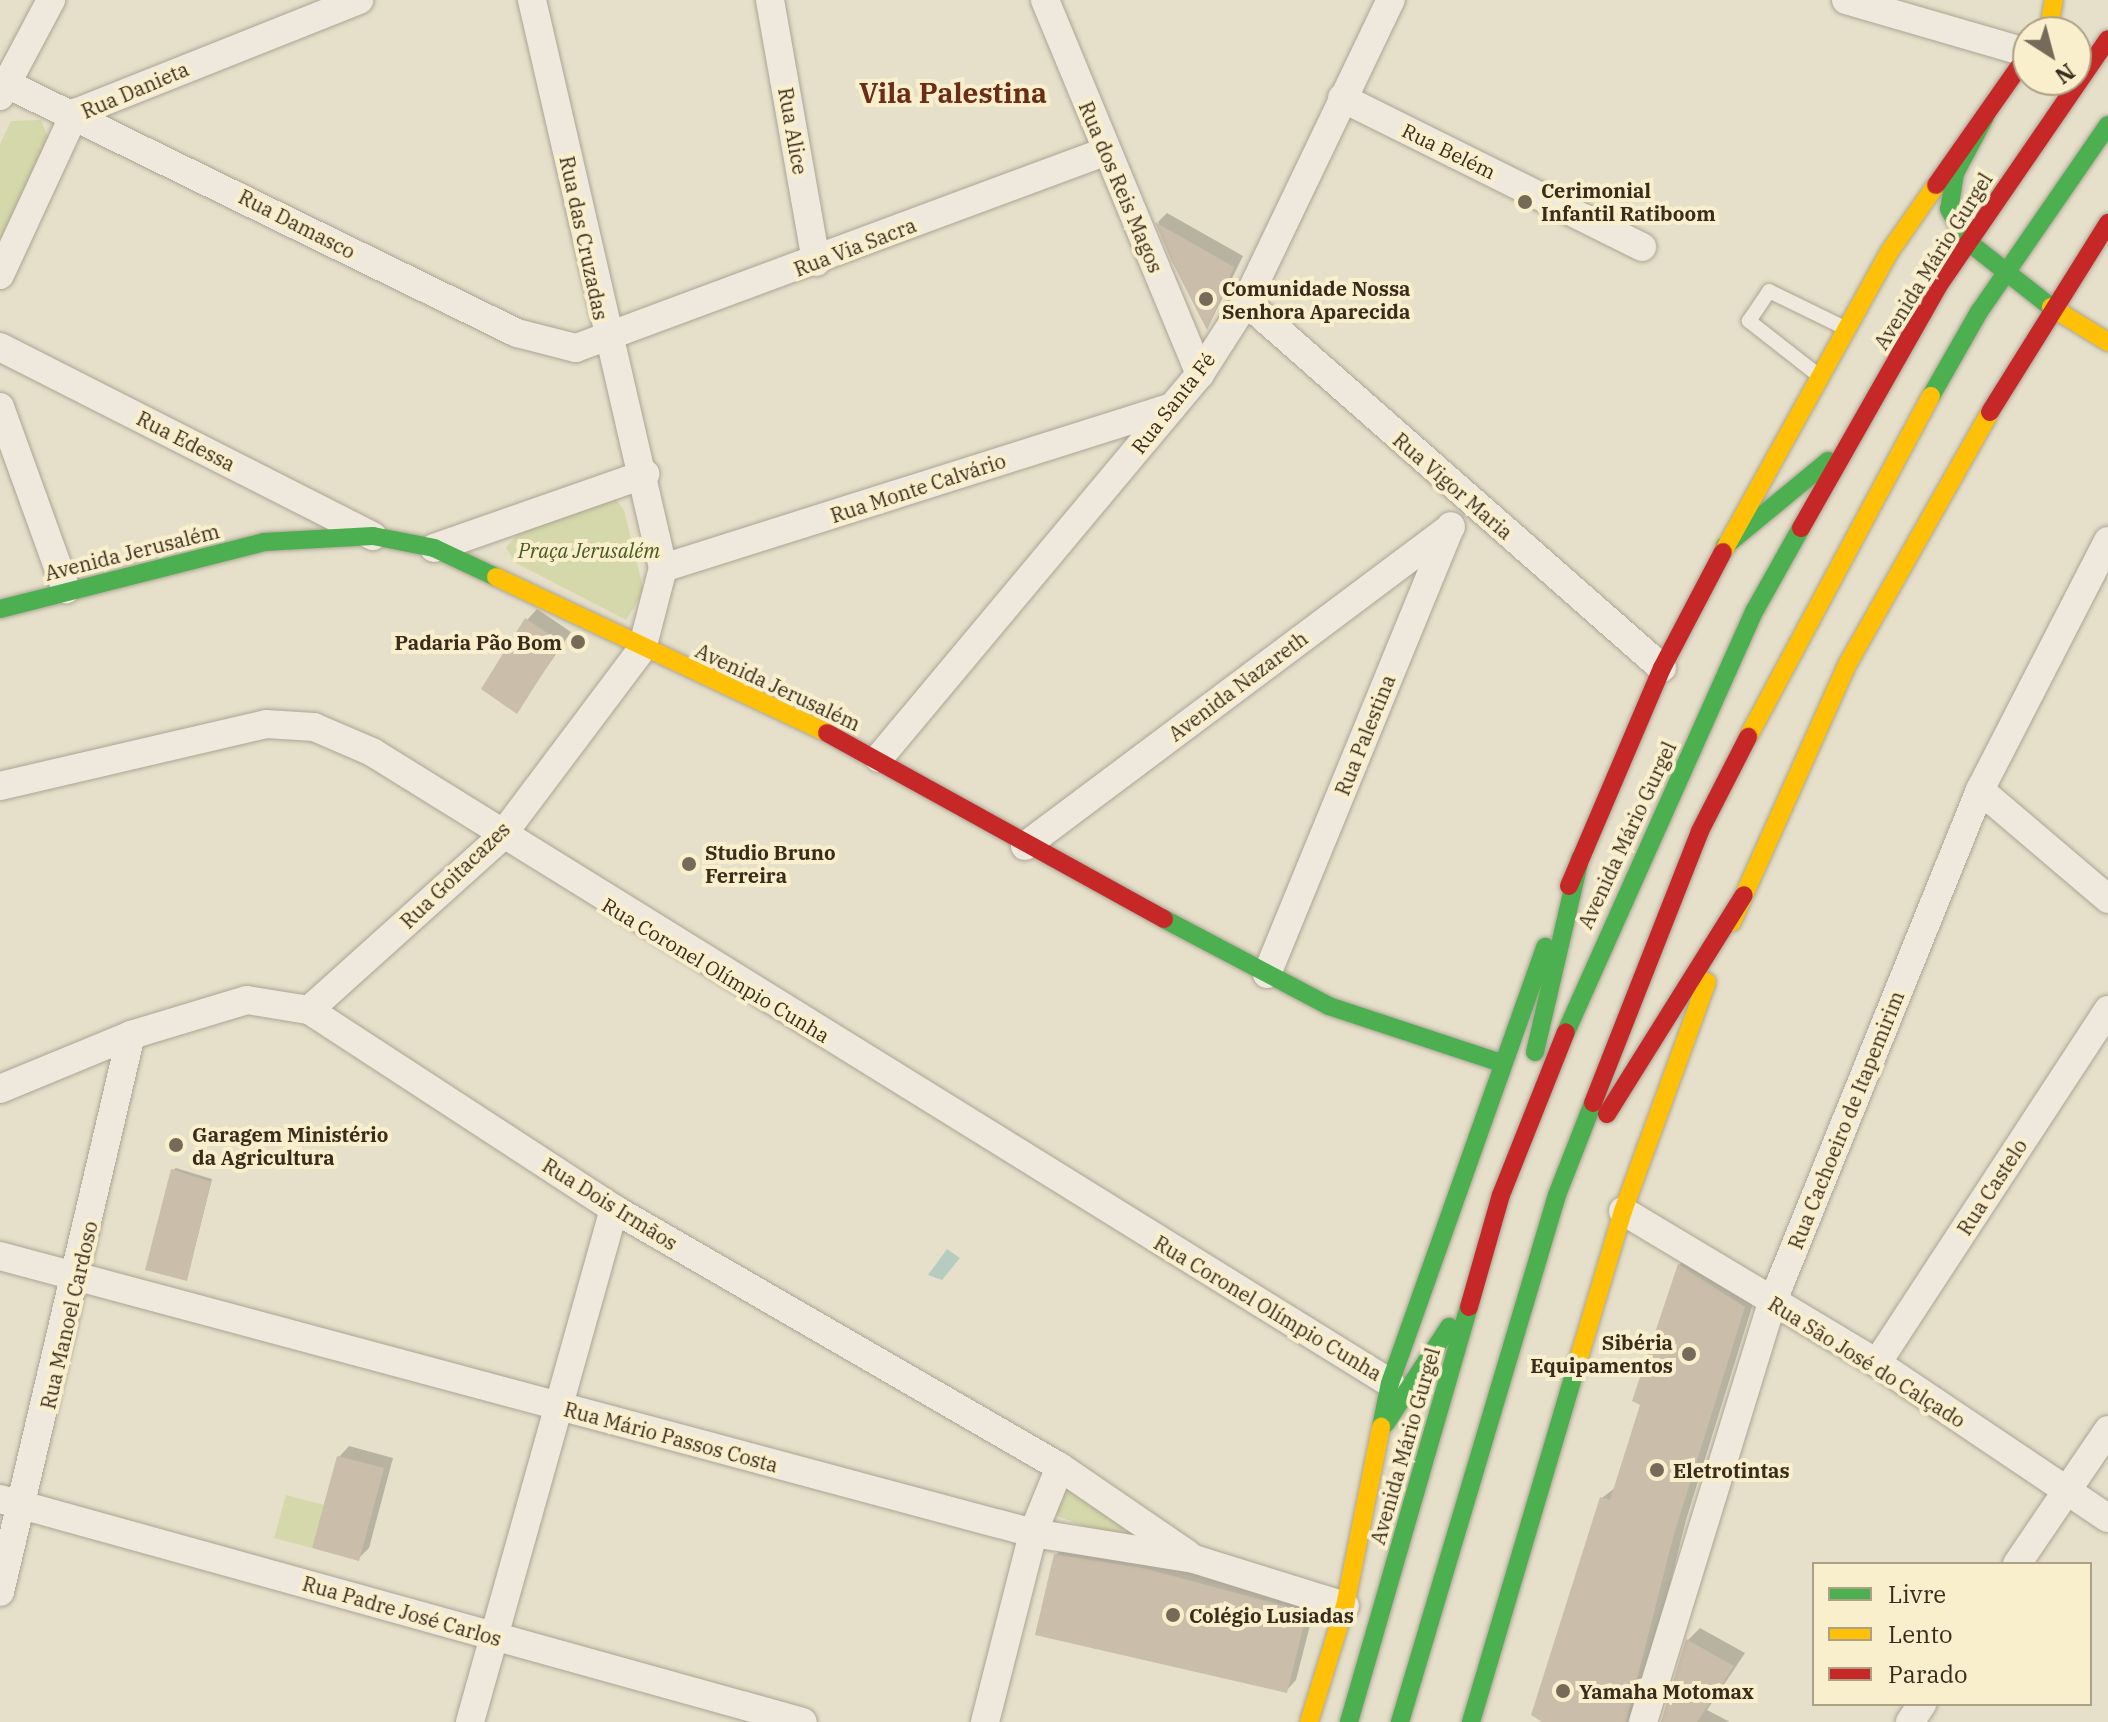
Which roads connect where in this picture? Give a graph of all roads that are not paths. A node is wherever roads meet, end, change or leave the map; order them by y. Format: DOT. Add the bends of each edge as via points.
graph roads {
  1 [pos="51,0"];
  2 [pos="359,0"];
  3 [pos="532,0"];
  4 [pos="770,0"];
  5 [pos="1045,0"];
  6 [pos="1391,0"];
  7 [pos="1846,0"];
  8 [pos="2108,39"];
  9 [pos="2012,49"];
  10 [pos="2012,77"];
  11 [pos="2,90"];
  12 [pos="1342,98"];
  13 [pos="75,113"];
  14 [pos="1985,117"];
  15 [pos="2108,125"];
  16 [pos="1104,152"];
  17 [pos="2108,223"];
  18 [pos="1967,241"];
  19 [pos="1642,247"];
  20 [pos="816,262"];
  21 [pos="2076,267"];
  22 [pos="2005,274"];
  23 [pos="0,275"];
  24 [pos="2092,299"];
  25 [pos="1246,302"];
  26 [pos="2051,307"];
  27 [pos="1845,328"];
  28 [pos="606,341"];
  29 [pos="2108,342"];
  30 [pos="0,347"];
  31 [pos="1200,374"];
  32 [pos="1818,375"];
  33 [pos="0,407"];
  34 [pos="1173,407"];
  35 [pos="1849,444"];
  36 [pos="645,474"];
  37 [pos="1466,497"];
  38 [pos="1451,527"];
  39 [pos="373,536"];
  40 [pos="2108,541"];
  41 [pos="1725,546"];
  42 [pos="434,548"];
  43 [pos="663,568"];
  44 [pos="66,589"];
  45 [pos="0,609"];
  46 [pos="642,649"];
  47 [pos="1662,668"];
  48 [pos="879,758"];
  49 [pos="0,786"];
  50 [pos="1980,790"];
  51 [pos="500,838"];
  52 [pos="1025,846"];
  53 [pos="1580,858"];
  54 [pos="1744,895"];
  55 [pos="2108,899"];
  56 [pos="1267,974"];
  57 [pos="309,1010"];
  58 [pos="2108,1010"];
  59 [pos="131,1035"];
  60 [pos="1498,1062"];
  61 [pos="0,1089"];
  62 [pos="1501,1195"];
  63 [pos="1557,1195"];
  64 [pos="614,1209"];
  65 [pos="1623,1211"];
  66 [pos="0,1256"];
  67 [pos="79,1280"];
  68 [pos="1474,1288"];
  69 [pos="1772,1303"];
  70 [pos="1877,1363"];
  71 [pos="1390,1383"];
  72 [pos="556,1406"];
  73 [pos="1386,1423"];
  74 [pos="2108,1430"];
  75 [pos="1060,1467"];
  76 [pos="2067,1491"];
  77 [pos="12,1502"];
  78 [pos="2108,1518"];
  79 [pos="1033,1533"];
  80 [pos="1194,1559"];
  81 [pos="2018,1562"];
  82 [pos="0,1592"];
  83 [pos="1345,1606"];
  84 [pos="493,1637"];
  85 [pos="1419,1659"];
  86 [pos="1474,1721"];
  87 [pos="470,1722"];
  88 [pos="803,1722"];
  89 [pos="985,1722"];
  90 [pos="1309,1722"];
  91 [pos="1349,1722"];
  92 [pos="1400,1722"];
  93 [pos="1417,1722"];
  94 [pos="1643,1722"];
  1 -- 11 [label="street"];
  2 -- 13 [label="street, Rua Danieta"];
  3 -- 28 [label="street, Rua das Cruzadas"];
  4 -- 20 [label="street, Rua Alice"];
  5 -- 16 [label="street, Rua dos Reis Magos"];
  6 -- 12 [label="street, Rua Santa Fé"];
  7 -- 9 [label="street"];
  8 -- 18 [label="main road, Avenida Mário Gurgel"];
  10 -- 14 [label="main road, Avenida Mário Gurgel"];
  11 -- 13 [label="street, Rua Damasco"];
  12 -- 19 [label="street, Rua Belém"];
  12 -- 25 [label="street, Rua Santa Fé"];
  13 -- 23 [label="street, Rua Danieta"];
  13 -- 28 [label="street, Rua Damasco" via="517,333 576,348"];
  14 -- 18 [label="main road" via="1955,173 1949,209"];
  14 -- 27 [label="main road, Avenida Mário Gurgel"];
  15 -- 22 [label="main road"];
  16 -- 20 [label="street, Rua Via Sacra"];
  16 -- 31 [label="street, Rua dos Reis Magos"];
  17 -- 21 [label="main road"];
  18 -- 22 [label="main road"];
  18 -- 35 [label="main road, Avenida Mário Gurgel"];
  20 -- 28 [label="street, Rua Via Sacra"];
  21 -- 24 [label="main road"];
  21 -- 26 [label="main road"];
  22 -- 26 [label="main road"];
  22 -- 63 [label="main road" via="1832,570 1700,831"];
  25 -- 31 [label="street, Rua Santa Fé"];
  25 -- 37 [label="street, Rua Vigor Maria"];
  26 -- 29 [label="main road"];
  26 -- 54 [label="main road" via="1847,665"];
  27 -- 32 [label="main road, Avenida Mário Gurgel"];
  27 -- 32 [label="lane" via="1769,291 1749,321"];
  28 -- 36 [label="street, Rua das Cruzadas"];
  30 -- 39 [label="street, Rua Edessa"];
  31 -- 34 [label="street, Rua Santa Fé"];
  32 -- 41 [label="main road, Avenida Mário Gurgel"];
  33 -- 44 [label="street"];
  34 -- 43 [label="street, Rua Monte Calvário"];
  34 -- 48 [label="street, Rua Santa Fé"];
  35 -- 41 [label="main road"];
  35 -- 62 [label="main road, Avenida Mário Gurgel" via="1742,638 1606,933"];
  36 -- 42 [label="street"];
  36 -- 43 [label="street, Rua das Cruzadas"];
  37 -- 38 [label="street, Rua Palestina"];
  37 -- 47 [label="street, Rua Vigor Maria"];
  38 -- 52 [label="street, Avenida Nazareth"];
  38 -- 56 [label="street, Rua Palestina"];
  39 -- 42 [label="main road, Avenida Jerusalém"];
  39 -- 44 [label="main road, Avenida Jerusalém" via="264,542"];
  40 -- 50 [label="street, Rua Cachoeiro de Itapemirim"];
  41 -- 47 [label="main road, Avenida Mário Gurgel"];
  42 -- 46 [label="main road, Avenida Jerusalém"];
  43 -- 46 [label="street, Rua das Cruzadas"];
  44 -- 45 [label="main road, Avenida Jerusalém"];
  46 -- 48 [label="main road, Avenida Jerusalém"];
  46 -- 51 [label="street, Rua Goitacazes"];
  47 -- 53 [label="main road, Avenida Mário Gurgel"];
  48 -- 52 [label="main road, Avenida Jerusalém"];
  49 -- 51 [label="street, Rua Coronel Olímpio Cunha" via="266,724 314,727 372,752"];
  50 -- 55 [label="street"];
  50 -- 69 [label="street, Rua Cachoeiro de Itapemirim"];
  51 -- 57 [label="street, Rua Goitacazes"];
  51 -- 71 [label="street, Rua Coronel Olímpio Cunha"];
  52 -- 56 [label="main road, Avenida Jerusalém"];
  53 -- 60 [label="main road, Avenida Mário Gurgel"];
  53 -- 62 [label="main road"];
  54 -- 63 [label="main road"];
  54 -- 65 [label="main road" via="1670,1066"];
  56 -- 60 [label="main road, Avenida Jerusalém" via="1329,1006"];
  57 -- 59 [label="street, Rua Dois Irmãos" via="247,1000"];
  57 -- 64 [label="street, Rua Dois Irmãos"];
  58 -- 70 [label="street, Rua Castelo"];
  59 -- 61 [label="street, Rua Dois Irmãos"];
  59 -- 67 [label="street, Rua Manoel Cardoso"];
  60 -- 71 [label="main road, Avenida Mário Gurgel"];
  62 -- 68 [label="main road, Avenida Mário Gurgel"];
  63 -- 85 [label="main road"];
  64 -- 72 [label="street"];
  64 -- 75 [label="street, Rua Dois Irmãos"];
  65 -- 69 [label="street, Rua São José do Calçado"];
  65 -- 86 [label="main road"];
  66 -- 67 [label="street, Rua Mário Passos Costa"];
  67 -- 72 [label="street, Rua Mário Passos Costa"];
  67 -- 77 [label="street, Rua Manoel Cardoso"];
  68 -- 73 [label="main road"];
  68 -- 91 [label="main road, Avenida Mário Gurgel"];
  69 -- 70 [label="street, Rua São José do Calçado"];
  69 -- 94 [label="street, Rua Cachoeiro de Itapemirim"];
  70 -- 76 [label="street, Rua São José do Calçado"];
  71 -- 73 [label="main road, Avenida Mário Gurgel"];
  72 -- 79 [label="street, Rua Mário Passos Costa"];
  72 -- 84 [label="street"];
  73 -- 83 [label="main road, Avenida Mário Gurgel"];
  74 -- 76 [label="street"];
  75 -- 79 [label="street"];
  75 -- 80 [label="street, Rua Dois Irmãos"];
  76 -- 78 [label="street, Rua São José do Calçado"];
  76 -- 81 [label="street"];
  77 -- 82 [label="street, Rua Manoel Cardoso"];
  77 -- 84 [label="street, Rua Padre José Carlos"];
  79 -- 80 [label="street, Rua Mário Passos Costa"];
  79 -- 89 [label="street"];
  80 -- 83 [label="street, Rua Mário Passos Costa"];
  83 -- 90 [label="main road, Avenida Mário Gurgel"];
  84 -- 87 [label="street"];
  84 -- 88 [label="street, Rua Padre José Carlos"];
  85 -- 92 [label="main road"];
  85 -- 93 [label="main road"];
}
